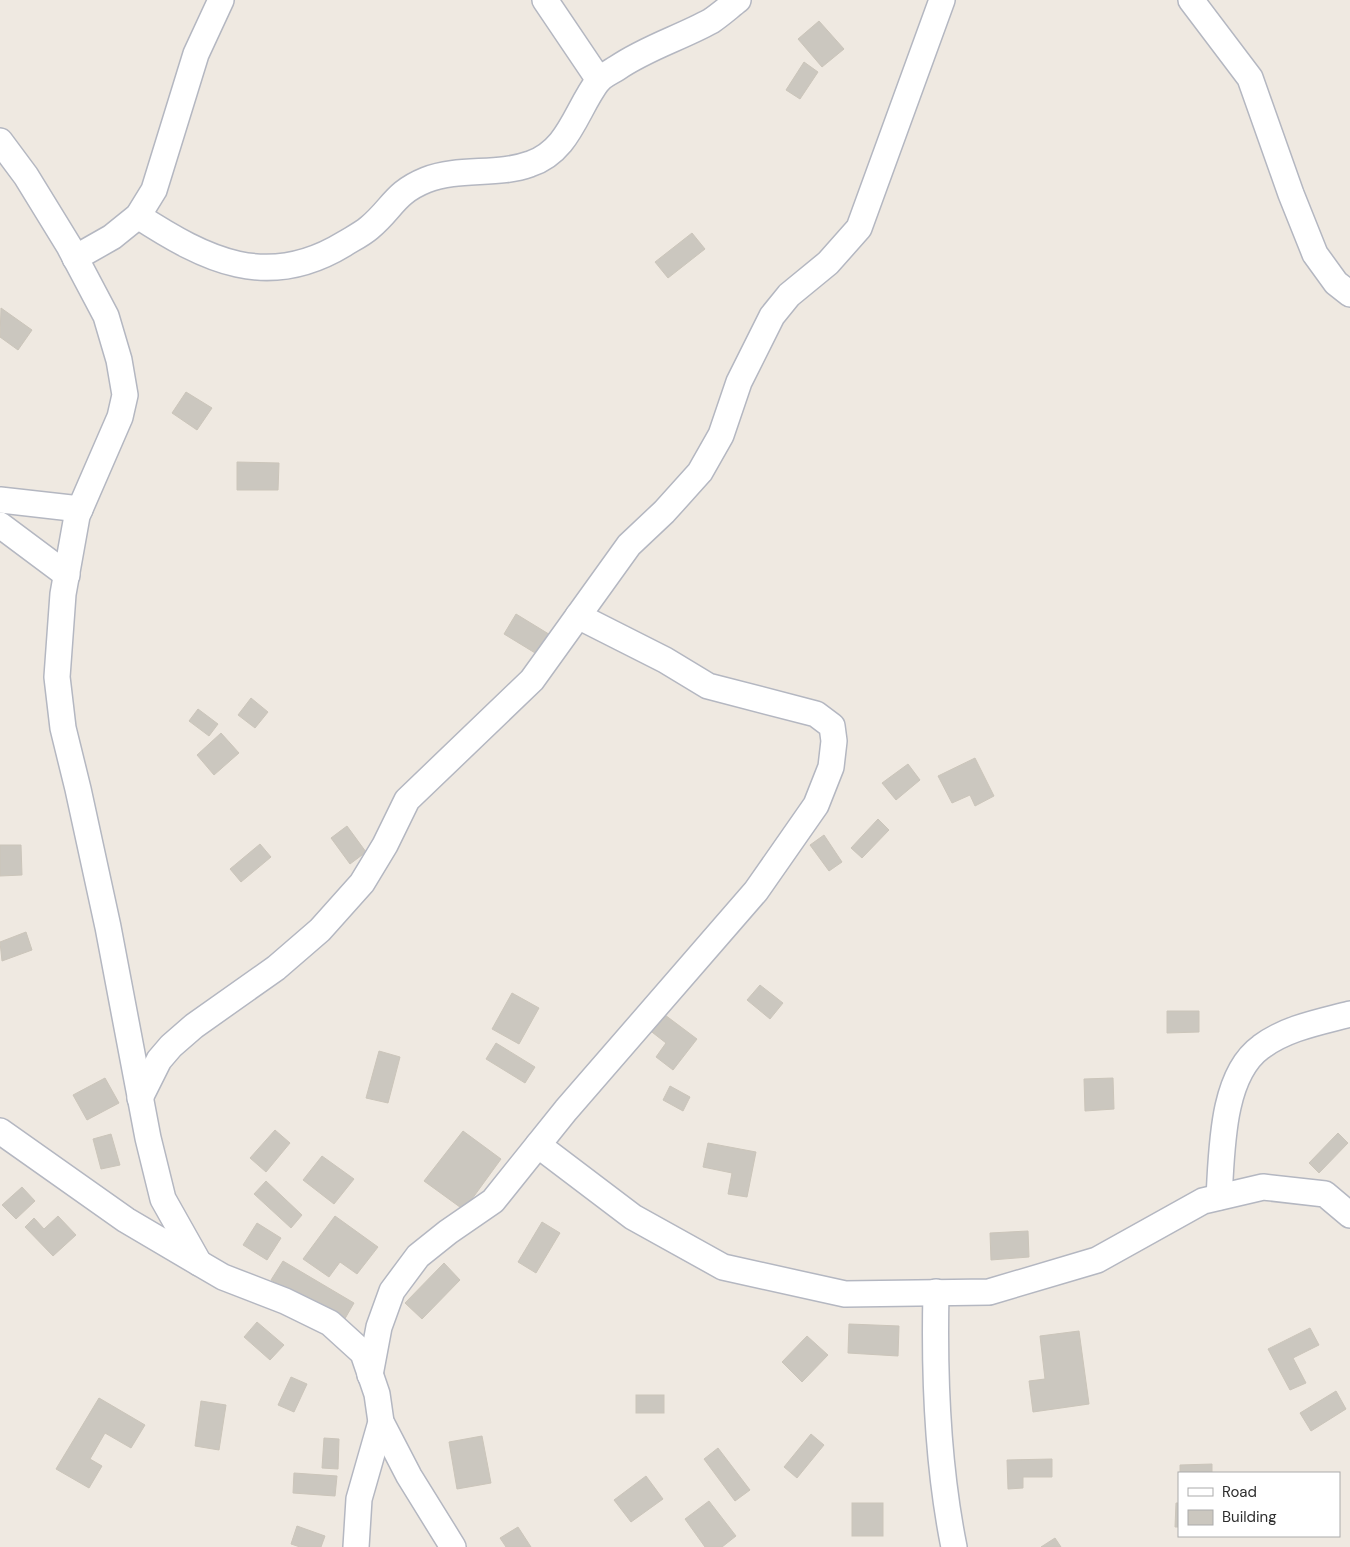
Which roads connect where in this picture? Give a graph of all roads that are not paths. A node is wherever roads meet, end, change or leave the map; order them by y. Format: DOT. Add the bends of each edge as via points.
graph roads {
  1 [pos="222,0"];
  2 [pos="544,0"];
  3 [pos="738,0"];
  4 [pos="942,0"];
  5 [pos="1191,0"];
  6 [pos="599,80"];
  7 [pos="0,141"];
  8 [pos="138,216"];
  9 [pos="75,258"];
  10 [pos="1350,294"];
  11 [pos="0,500"];
  12 [pos="80,509"];
  13 [pos="0,525"];
  14 [pos="67,575"];
  15 [pos="578,616"];
  16 [pos="1350,1014"];
  17 [pos="140,1098"];
  18 [pos="0,1132"];
  19 [pos="538,1145"];
  20 [pos="1219,1197"];
  21 [pos="1350,1215"];
  22 [pos="199,1263"];
  23 [pos="936,1292"];
  24 [pos="370,1374"];
  25 [pos="382,1422"];
  26 [pos="449,1545"];
  27 [pos="356,1547"];
  28 [pos="954,1547"];
  1 -- 8 [label="street" via="196,54 154,190"];
  2 -- 6 [label="street"];
  3 -- 6 [label="street" via="712,20 639,53"];
  4 -- 15 [label="street" via="858,228 828,263 789,294 772,316 739,382 721,435 700,472 629,545"];
  5 -- 10 [label="street" via="1250,78 1315,254 1336,283"];
  6 -- 8 [label="street" via="574,125 554,150 532,164 428,180 402,192 369,228 327,254 296,265 264,269 230,262 196,251"];
  7 -- 9 [label="street" via="26,176"];
  8 -- 9 [label="street" via="112,237"];
  9 -- 12 [label="street" via="106,316 125,395 120,417"];
  11 -- 12 [label="street"];
  12 -- 14 [label="street"];
  13 -- 14 [label="street"];
  14 -- 17 [label="street" via="57,677 63,728 108,927"];
  15 -- 17 [label="street" via="532,680 407,800 362,883 320,930 276,968 171,1046 159,1060"];
  15 -- 19 [label="street" via="665,660 708,686 816,714 832,726 834,741 831,767 816,804 756,891"];
  16 -- 20 [label="street" via="1299,1027 1260,1047 1238,1074 1228,1110"];
  17 -- 22 [label="street" via="163,1199"];
  18 -- 22 [label="street" via="126,1220"];
  19 -- 23 [label="street" via="633,1217 723,1267 844,1294"];
  19 -- 24 [label="street" via="494,1202 418,1256 392,1291 379,1327"];
  20 -- 21 [label="street" via="1263,1187 1325,1194"];
  20 -- 23 [label="street" via="1203,1201 1096,1260 989,1292"];
  22 -- 24 [label="street" via="330,1323 363,1354"];
  23 -- 28 [label="street" via="934,1353 938,1429"];
  24 -- 25 [label="street"];
  25 -- 26 [label="street"];
  25 -- 27 [label="street" via="359,1499"];
}
